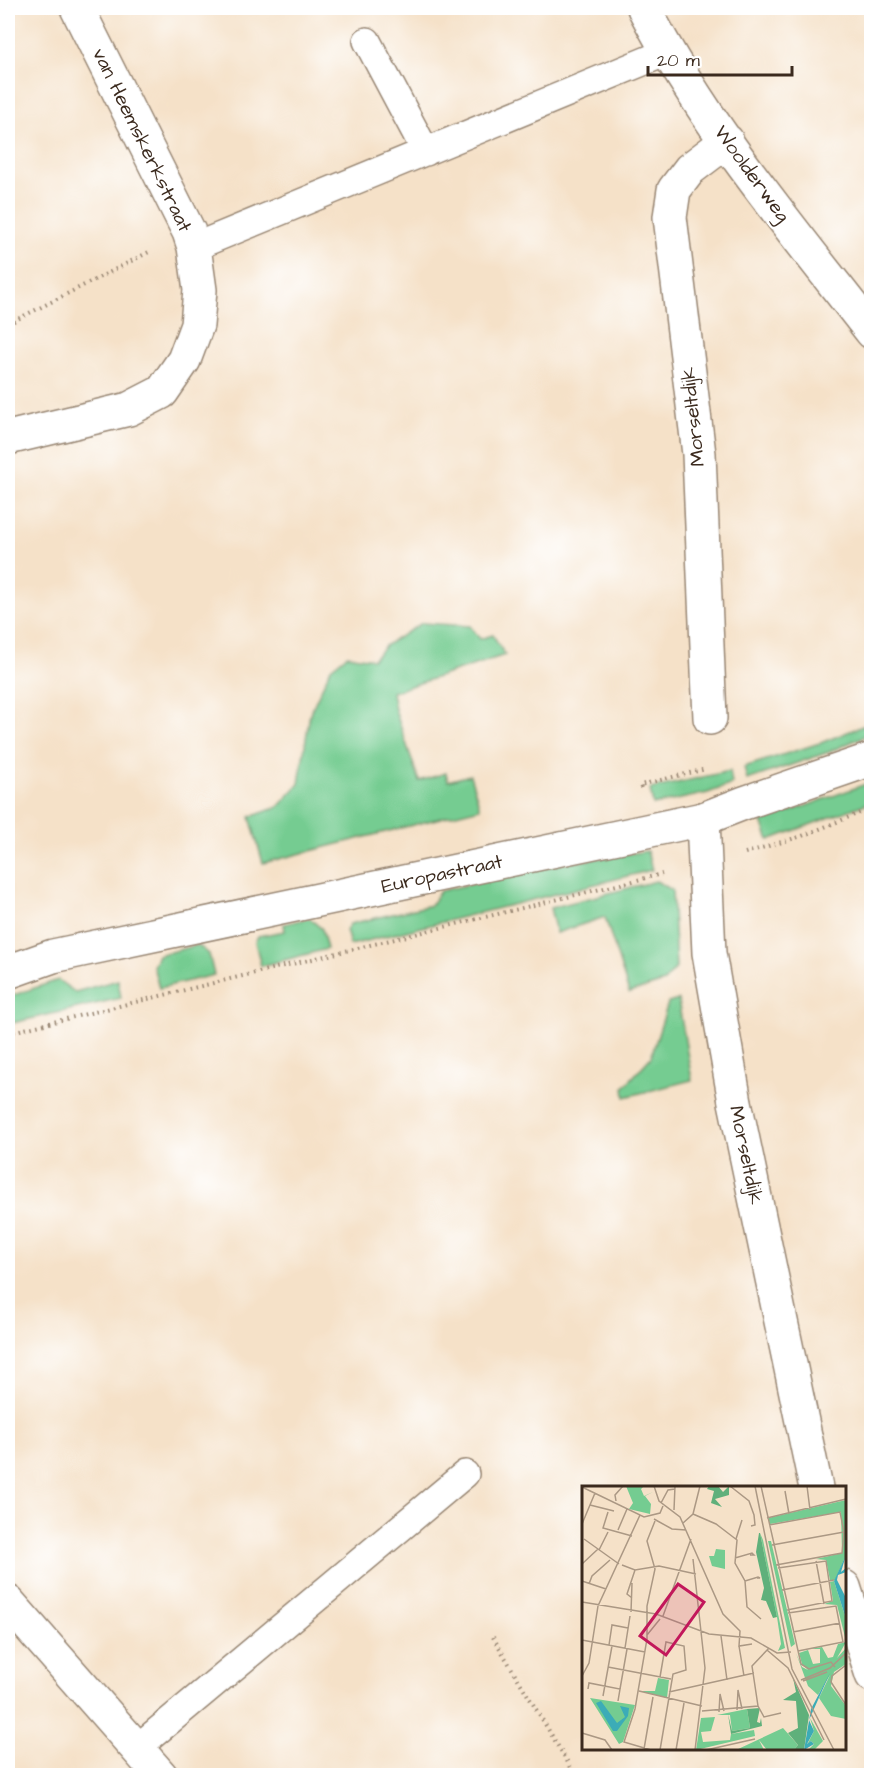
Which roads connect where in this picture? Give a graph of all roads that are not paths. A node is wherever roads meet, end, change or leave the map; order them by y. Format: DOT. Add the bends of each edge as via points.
graph roads {
  1 [pos="78,8"];
  2 [pos="644,8"];
  3 [pos="367,41"];
  4 [pos="667,52"];
  5 [pos="727,141"];
  6 [pos="426,152"];
  7 [pos="191,239"];
  8 [pos="872,332"];
  9 [pos="8,438"];
  10 [pos="710,718"];
  11 [pos="872,759"];
  12 [pos="703,819"];
  13 [pos="8,972"];
  14 [pos="465,1474"];
  15 [pos="816,1486"];
  16 [pos="846,1593"];
  17 [pos="8,1602"];
  18 [pos="872,1675"];
  19 [pos="137,1748"];
  20 [pos="161,1776"];
  1 -- 7 [label="street, van Heemskerkstraat"];
  2 -- 4 [label="street, Woolderweg"];
  3 -- 6 [label="lane"];
  4 -- 5 [label="street, Woolderweg"];
  4 -- 6 [label="lane"];
  5 -- 8 [label="street, Woolderweg"];
  5 -- 10 [label="street, Morseltdijk" via="690,169 674,190 670,217 699,454"];
  6 -- 7 [label="lane"];
  7 -- 9 [label="street, van Heemskerkstraat" via="200,290 197,325 184,360 162,392 129,409"];
  11 -- 12 [label="street, Europastraat"];
  12 -- 13 [label="street, Europastraat" via="53,957"];
  12 -- 15 [label="street, Morseltdijk" via="709,953 733,1091"];
  14 -- 19 [label="lane"];
  16 -- 18 [label="street"];
  17 -- 19 [label="street"];
  19 -- 20 [label="street"];
}
